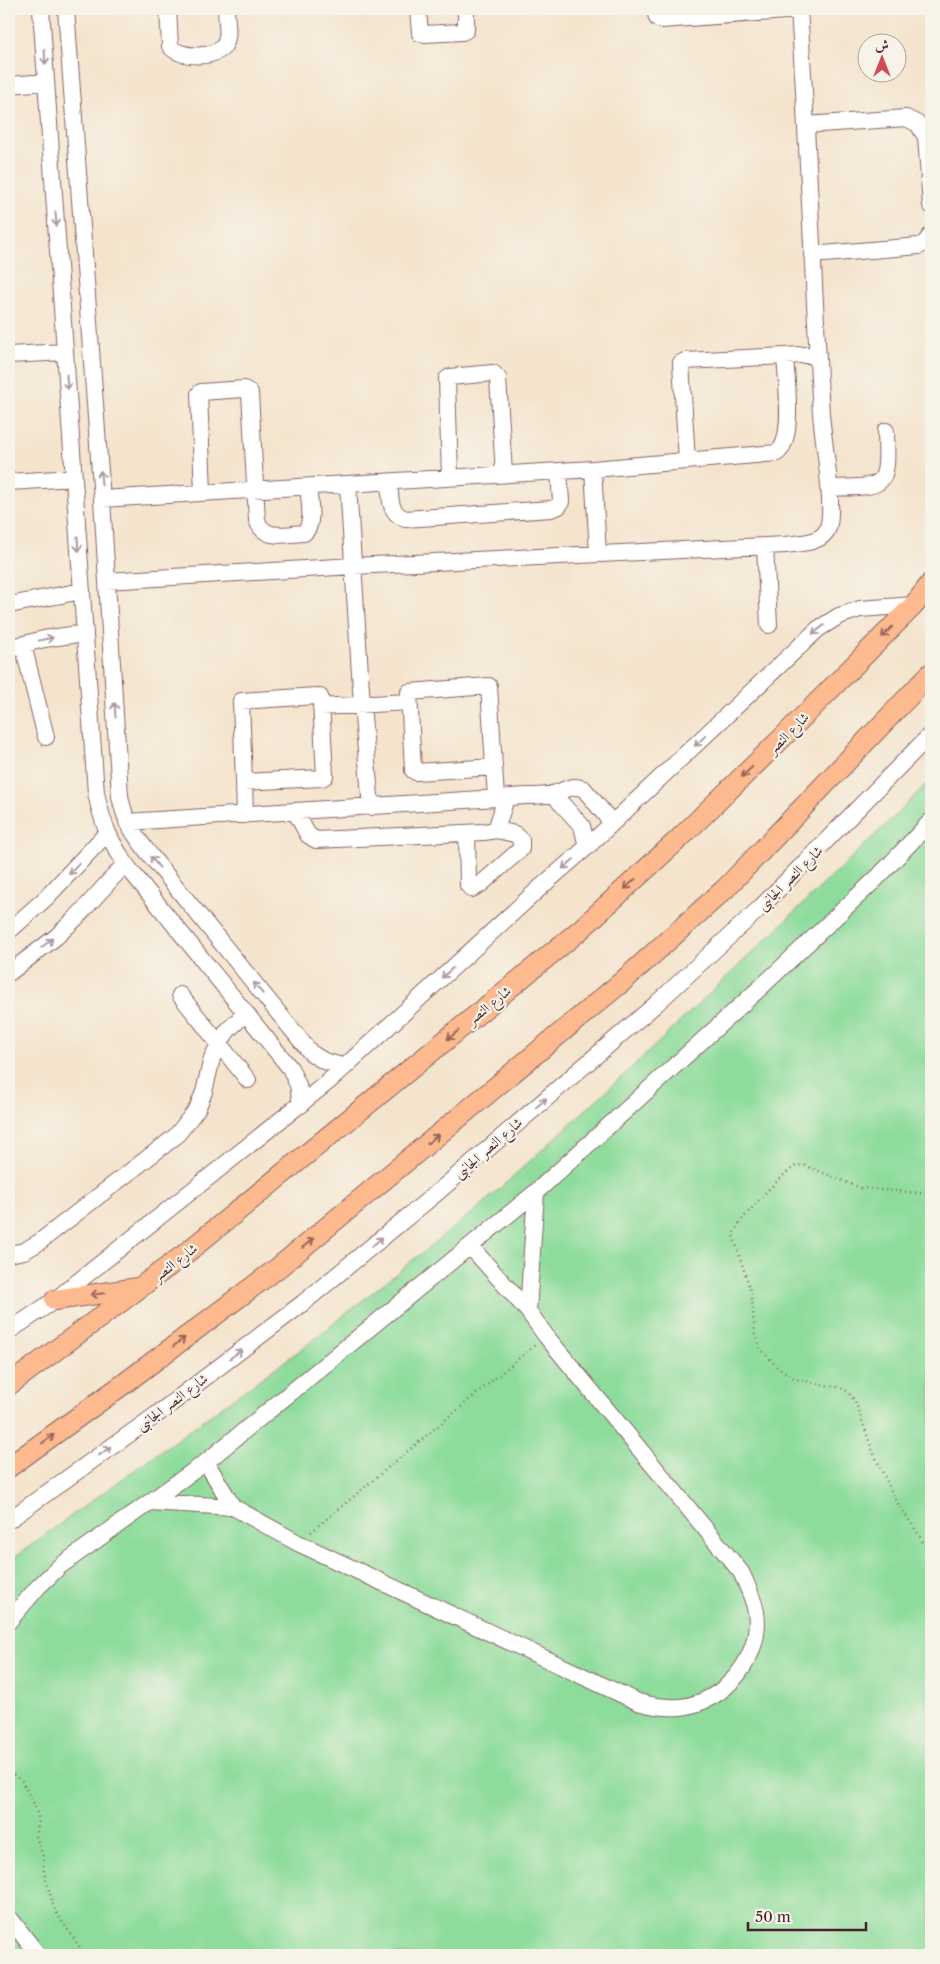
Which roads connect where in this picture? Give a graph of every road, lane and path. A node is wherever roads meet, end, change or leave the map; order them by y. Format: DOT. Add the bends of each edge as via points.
graph roads {
  1 [pos="41,9"];
  2 [pos="66,9"];
  3 [pos="168,9"];
  4 [pos="226,9"];
  5 [pos="418,9"];
  6 [pos="466,9"];
  7 [pos="655,9"];
  8 [pos="799,9"];
  9 [pos="756,11"];
  10 [pos="46,82"];
  11 [pos="9,85"];
  12 [pos="806,125"];
  13 [pos="931,205"];
  14 [pos="931,235"];
  15 [pos="812,255"];
  16 [pos="65,352"];
  17 [pos="818,354"];
  18 [pos="9,355"];
  19 [pos="785,356"];
  20 [pos="96,414"];
  21 [pos="70,416"];
  22 [pos="886,430"];
  23 [pos="687,461"];
  24 [pos="593,469"];
  25 [pos="558,471"];
  26 [pos="504,474"];
  27 [pos="74,478"];
  28 [pos="450,478"];
  29 [pos="9,482"];
  30 [pos="389,482"];
  31 [pos="348,484"];
  32 [pos="308,487"];
  33 [pos="828,488"];
  34 [pos="255,490"];
  35 [pos="203,493"];
  36 [pos="102,499"];
  37 [pos="765,546"];
  38 [pos="598,553"];
  39 [pos="354,566"];
  40 [pos="107,581"];
  41 [pos="931,583"];
  42 [pos="82,591"];
  43 [pos="9,605"];
  44 [pos="914,605"];
  45 [pos="769,625"];
  46 [pos="85,633"];
  47 [pos="16,646"];
  48 [pos="931,673"];
  49 [pos="408,702"];
  50 [pos="362,705"];
  51 [pos="321,707"];
  52 [pos="931,734"];
  53 [pos="46,737"];
  54 [pos="494,767"];
  55 [pos="244,782"];
  56 [pos="555,794"];
  57 [pos="501,798"];
  58 [pos="371,807"];
  59 [pos="295,812"];
  60 [pos="245,815"];
  61 [pos="127,822"];
  62 [pos="931,822"];
  63 [pos="612,823"];
  64 [pos="496,830"];
  65 [pos="107,833"];
  66 [pos="467,833"];
  67 [pos="587,847"];
  68 [pos="125,864"];
  69 [pos="9,930"];
  70 [pos="9,973"];
  71 [pos="180,995"];
  72 [pos="277,1011"];
  73 [pos="246,1013"];
  74 [pos="258,1027"];
  75 [pos="219,1044"];
  76 [pos="345,1066"];
  77 [pos="248,1080"];
  78 [pos="301,1105"];
  79 [pos="536,1192"];
  80 [pos="931,1194"];
  81 [pos="470,1246"];
  82 [pos="9,1254"];
  83 [pos="140,1288"];
  84 [pos="55,1300"];
  85 [pos="528,1311"];
  86 [pos="9,1332"];
  87 [pos="546,1336"];
  88 [pos="9,1386"];
  89 [pos="206,1462"];
  90 [pos="9,1467"];
  91 [pos="150,1502"];
  92 [pos="233,1507"];
  93 [pos="9,1520"];
  94 [pos="298,1543"];
  95 [pos="931,1558"];
  96 [pos="9,1621"];
  97 [pos="9,1772"];
  98 [pos="9,1917"];
  99 [pos="38,1955"];
  100 [pos="85,1955"];
  1 -- 10 [label="street, one-way"];
  2 -- 20 [label="street"];
  3 -- 4 [label="street" via="170,46 183,55 212,55 225,46 228,34"];
  5 -- 6 [label="street" via="420,33 424,34 466,30"];
  7 -- 9 [label="street" via="657,18 661,20"];
  8 -- 9 [label="street"];
  8 -- 12 [label="street"];
  10 -- 11 [label="street"];
  10 -- 16 [label="street, one-way"];
  12 -- 13 [label="street" via="906,118 918,124 926,137"];
  12 -- 15 [label="street"];
  14 -- 15 [label="street" via="919,246"];
  15 -- 17 [label="street"];
  16 -- 18 [label="street"];
  16 -- 21 [label="street, one-way"];
  17 -- 19 [label="street"];
  17 -- 33 [label="street"];
  19 -- 23 [label="street" via="788,421 786,439 780,450 777,453"];
  19 -- 23 [label="street" via="681,363"];
  20 -- 21 [label="street"];
  36 -- 20 [label="street, one-way"];
  21 -- 27 [label="street"];
  22 -- 33 [label="street" via="887,465 882,480 868,487"];
  23 -- 24 [label="street"];
  24 -- 25 [label="street"];
  24 -- 38 [label="street"];
  25 -- 26 [label="street"];
  25 -- 30 [label="street" via="561,502 551,509 405,519 392,510"];
  26 -- 28 [label="street"];
  26 -- 28 [label="street" via="498,378 493,374 450,377 447,379"];
  27 -- 29 [label="street"];
  27 -- 42 [label="street, one-way"];
  28 -- 30 [label="street"];
  30 -- 31 [label="street"];
  31 -- 32 [label="street"];
  31 -- 39 [label="street"];
  32 -- 34 [label="street"];
  32 -- 34 [label="street" via="310,522 304,533 267,534 260,530"];
  33 -- 37 [label="street" via="830,518 820,537 815,541"];
  34 -- 35 [label="street"];
  34 -- 35 [label="street" via="250,393 244,389 199,394"];
  35 -- 36 [label="street"];
  36 -- 40 [label="street"];
  37 -- 38 [label="street"];
  37 -- 45 [label="street"];
  38 -- 39 [label="street"];
  39 -- 40 [label="street"];
  39 -- 50 [label="street"];
  61 -- 40 [label="street, one-way" via="120,796"];
  41 -- 44 [label="main road, شارع النصر"];
  42 -- 43 [label="street"];
  42 -- 46 [label="street"];
  44 -- 63 [label="street, one-way" via="860,609 839,616 818,629"];
  44 -- 83 [label="main road, شارع النصر, one-way" via="682,836 580,930 186,1254"];
  47 -- 46 [label="street, one-way"];
  46 -- 65 [label="street" via="96,792"];
  47 -- 53 [label="street"];
  90 -- 48 [label="main road, one-way" via="278,1267 623,981 726,888"];
  49 -- 50 [label="street"];
  49 -- 54 [label="street" via="413,770"];
  49 -- 54 [label="street" via="412,690 489,686"];
  50 -- 51 [label="street"];
  50 -- 58 [label="street"];
  51 -- 55 [label="street" via="325,776"];
  51 -- 55 [label="street" via="320,697 316,696 240,701"];
  93 -- 52 [label="street, شارع النصر الجانبى, one-way" via="303,1304 439,1191 656,1004 761,908"];
  54 -- 57 [label="street"];
  55 -- 60 [label="street"];
  56 -- 57 [label="street"];
  56 -- 63 [label="street" via="568,787 584,789"];
  56 -- 67 [label="street" via="582,826"];
  57 -- 58 [label="street"];
  57 -- 64 [label="street"];
  58 -- 59 [label="street"];
  59 -- 60 [label="street"];
  59 -- 66 [label="street" via="308,835 316,840"];
  60 -- 61 [label="street"];
  72 -- 61 [label="street, one-way" via="145,849"];
  62 -- 79 [label="street" via="879,876 760,988"];
  63 -- 67 [label="street"];
  64 -- 66 [label="street"];
  64 -- 66 [label="street" via="515,834 521,840 521,849 472,889 468,885"];
  65 -- 68 [label="street"];
  65 -- 69 [label="street, one-way" via="46,898"];
  67 -- 76 [label="street, one-way"];
  70 -- 68 [label="street, one-way" via="76,918"];
  68 -- 73 [label="street"];
  71 -- 75 [label="street"];
  72 -- 74 [label="street"];
  72 -- 76 [label="street" via="311,1053 324,1061"];
  73 -- 74 [label="street"];
  73 -- 75 [label="street"];
  74 -- 78 [label="street" via="290,1068 298,1086"];
  75 -- 77 [label="street"];
  75 -- 82 [label="street" via="197,1109 176,1136 38,1243 24,1251"];
  76 -- 78 [label="street"];
  78 -- 84 [label="street"];
  79 -- 81 [label="street"];
  79 -- 85 [label="street"];
  80 -- 95 [label="path" via="861,1188 800,1165 786,1173 734,1228 733,1235 751,1293 755,1334 760,1348 777,1367 795,1380 848,1392 855,1401 873,1452 895,1499"];
  81 -- 85 [label="street"];
  81 -- 89 [label="street"];
  83 -- 84 [label="main road, one-way"];
  83 -- 88 [label="main road, شارع النصر"];
  84 -- 86 [label="street"];
  85 -- 87 [label="street"];
  87 -- 94 [label="path"];
  87 -- 94 [label="street" via="741,1572 751,1592 756,1613 756,1635 738,1675 722,1691 703,1702 682,1707 660,1708 638,1702"];
  89 -- 91 [label="street"];
  89 -- 92 [label="street"];
  91 -- 92 [label="street"];
  91 -- 96 [label="street" via="60,1566"];
  92 -- 94 [label="street"];
  97 -- 100 [label="path" via="22,1781 35,1806 39,1820 36,1836 55,1911"];
  98 -- 99 [label="street"];
}
